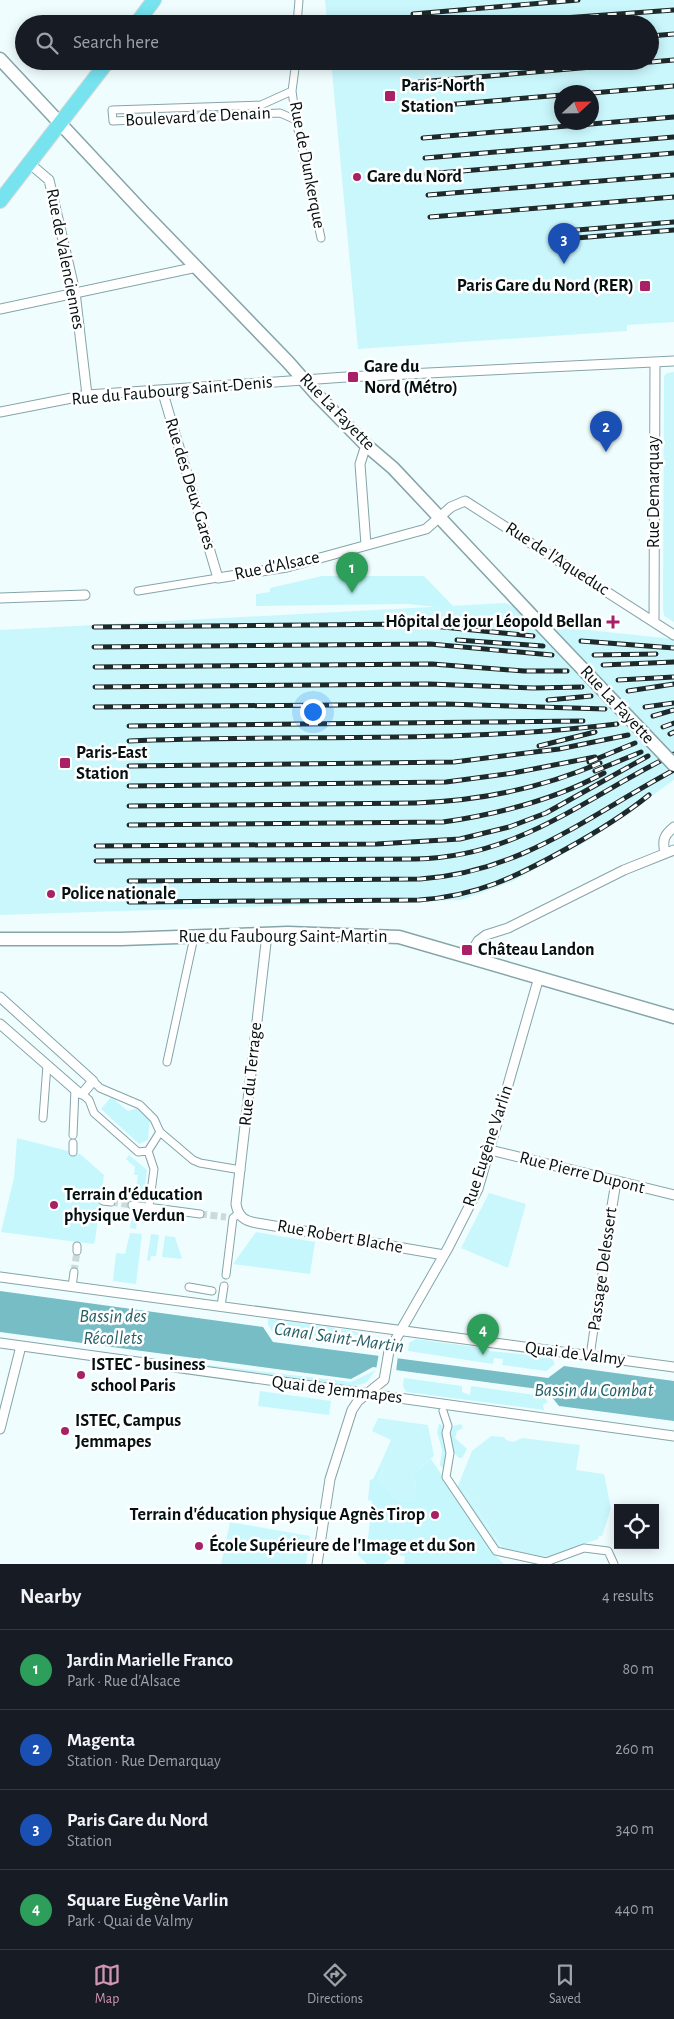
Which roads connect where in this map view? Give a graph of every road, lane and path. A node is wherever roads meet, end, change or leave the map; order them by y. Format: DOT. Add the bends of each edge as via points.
graph roads {
  1 [pos="299,0"];
  2 [pos="151,1"];
  3 [pos="142,15"];
  4 [pos="298,15"];
  5 [pos="0,59"];
  6 [pos="101,70"];
  7 [pos="295,70"];
  8 [pos="292,91"];
  9 [pos="296,120"];
  10 [pos="61,123"];
  11 [pos="29,163"];
  12 [pos="0,201"];
  13 [pos="321,238"];
  14 [pos="197,267"];
  15 [pos="75,292"];
  16 [pos="0,309"];
  17 [pos="674,361"];
  18 [pos="655,362"];
  19 [pos="304,380"];
  20 [pos="162,390"];
  21 [pos="87,395"];
  22 [pos="0,412"];
  23 [pos="366,445"];
  24 [pos="439,517"];
  25 [pos="366,545"];
  26 [pos="218,578"];
  27 [pos="138,591"];
  28 [pos="85,595"];
  29 [pos="0,598"];
  30 [pos="654,621"];
  31 [pos="674,635"];
  32 [pos="674,765"];
  33 [pos="674,827"];
  34 [pos="670,851"];
  35 [pos="267,934"];
  36 [pos="194,937"];
  37 [pos="0,939"];
  38 [pos="469,956"];
  39 [pos="539,977"];
  40 [pos="0,997"];
  41 [pos="674,1017"];
  42 [pos="0,1024"];
  43 [pos="167,1062"];
  44 [pos="47,1065"];
  45 [pos="93,1081"];
  46 [pos="78,1091"];
  47 [pos="43,1118"];
  48 [pos="160,1132"];
  49 [pos="73,1135"];
  50 [pos="73,1143"];
  51 [pos="490,1150"];
  52 [pos="148,1151"];
  53 [pos="73,1152"];
  54 [pos="241,1170"];
  55 [pos="616,1182"];
  56 [pos="674,1195"];
  57 [pos="132,1205"];
  58 [pos="612,1206"];
  59 [pos="146,1207"];
  60 [pos="200,1214"];
  61 [pos="232,1216"];
  62 [pos="444,1255"];
  63 [pos="74,1272"];
  64 [pos="226,1275"];
  65 [pos="0,1277"];
  66 [pos="72,1287"];
  67 [pos="189,1288"];
  68 [pos="221,1306"];
  69 [pos="399,1332"];
  70 [pos="0,1343"];
  71 [pos="21,1346"];
  72 [pos="590,1356"];
  73 [pos="674,1367"];
  74 [pos="368,1394"];
  75 [pos="443,1411"];
  76 [pos="0,1429"];
  77 [pos="674,1436"];
  78 [pos="546,1563"];
  79 [pos="317,1564"];
  80 [pos="614,1564"];
  1 -- 4 [label="street"];
  2 -- 3 [label="main road"];
  5 -- 10 [label="main road, Rue La Fayette"];
  6 -- 10 [label="main road"];
  7 -- 8 [label="street, Rue de Dunkerque"];
  8 -- 9 [label="street, Rue de Dunkerque"];
  8 -- 9 [label="street, Boulevard de Denain" via="261,105 112,110 113,121 280,112"];
  9 -- 13 [label="street, Rue de Dunkerque"];
  10 -- 11 [label="main road"];
  10 -- 14 [label="main road, Rue La Fayette"];
  11 -- 12 [label="main road"];
  11 -- 15 [label="street, Rue de Valenciennes" via="49,180"];
  14 -- 15 [label="street"];
  14 -- 19 [label="main road, Rue La Fayette"];
  15 -- 16 [label="street"];
  15 -- 21 [label="street, Rue de Valenciennes"];
  17 -- 18 [label="street, Rue du Faubourg Saint-Denis"];
  18 -- 19 [label="street, Rue du Faubourg Saint-Denis"];
  18 -- 30 [label="street, Rue Demarquay"];
  19 -- 20 [label="street, Rue du Faubourg Saint-Denis"];
  19 -- 23 [label="main road, Rue La Fayette"];
  20 -- 21 [label="street, Rue du Faubourg Saint-Denis"];
  20 -- 26 [label="street, Rue des Deux Gares"];
  21 -- 22 [label="street, Rue du Faubourg Saint-Denis"];
  23 -- 24 [label="main road, Rue La Fayette" via="393,468"];
  23 -- 25 [label="street" via="360,464"];
  24 -- 25 [label="street, Rue d'Alsace" via="426,529"];
  24 -- 30 [label="street, Rue de l'Aqueduc" via="458,502 468,502"];
  24 -- 32 [label="main road, Rue La Fayette, bridge"];
  25 -- 26 [label="street, Rue d'Alsace" via="287,567"];
  26 -- 27 [label="street, Rue d'Alsace"];
  28 -- 29 [label="street"];
  30 -- 31 [label="street, Rue de l'Aqueduc"];
  33 -- 34 [label="street" via="665,834 663,841"];
  34 -- 38 [label="street" via="624,870 508,928 486,935"];
  35 -- 36 [label="main road, Rue du Faubourg Saint-Martin"];
  35 -- 38 [label="main road, Rue du Faubourg Saint-Martin" via="399,937"];
  35 -- 54 [label="street, Rue du Terrage"];
  36 -- 37 [label="main road, Rue du Faubourg Saint-Martin"];
  36 -- 43 [label="street"];
  38 -- 39 [label="main road, Rue du Faubourg Saint-Martin"];
  39 -- 41 [label="main road, Rue du Faubourg Saint-Martin"];
  39 -- 51 [label="street, Rue Eugène Varlin"];
  40 -- 45 [label="street"];
  42 -- 44 [label="street"];
  44 -- 46 [label="street"];
  44 -- 47 [label="street"];
  45 -- 46 [label="street"];
  45 -- 48 [label="street" via="100,1088 140,1105 154,1119"];
  46 -- 49 [label="street"];
  46 -- 52 [label="street" via="89,1100 94,1113 138,1152"];
  48 -- 52 [label="street"];
  48 -- 54 [label="street" via="200,1163"];
  50 -- 53 [label="street"];
  51 -- 55 [label="street, Rue Pierre Dupont"];
  51 -- 62 [label="street, Rue Eugène Varlin" via="478,1190"];
  52 -- 59 [label="street" via="154,1169"];
  54 -- 61 [label="street, Rue du Terrage"];
  55 -- 56 [label="street, Rue Pierre Dupont"];
  55 -- 58 [label="street, Passage Delessert"];
  57 -- 59 [label="street"];
  58 -- 72 [label="street, Passage Delessert"];
  59 -- 60 [label="street"];
  61 -- 62 [label="street, Rue Robert Blache"];
  61 -- 64 [label="street"];
  62 -- 69 [label="street, Rue Eugène Varlin"];
  63 -- 66 [label="street"];
  65 -- 66 [label="street, Quai de Valmy"];
  66 -- 68 [label="street, Quai de Valmy"];
  67 -- 68 [label="street" via="219,1290"];
  68 -- 69 [label="street, Quai de Valmy"];
  69 -- 72 [label="street, Quai de Valmy"];
  69 -- 74 [label="street, Rue Eugène Varlin" via="389,1351 384,1380"];
  70 -- 71 [label="street, Quai de Jemmapes"];
  71 -- 74 [label="street, Quai de Jemmapes"];
  71 -- 76 [label="street"];
  72 -- 73 [label="street, Quai de Valmy"];
  74 -- 77 [label="street, Quai de Jemmapes"];
  74 -- 79 [label="street" via="358,1400 352,1410 334,1462"];
  75 -- 78 [label="street" via="450,1453 446,1478 496,1551"];
  78 -- 80 [label="street" via="584,1548 608,1551"];
}
